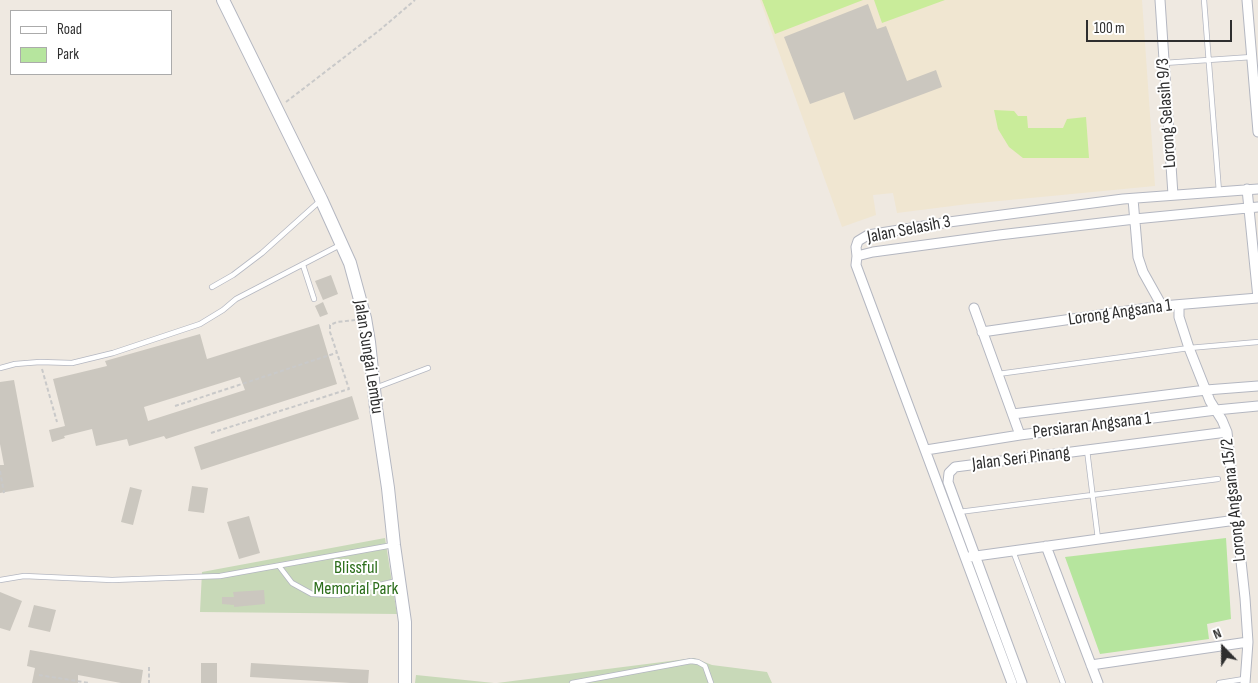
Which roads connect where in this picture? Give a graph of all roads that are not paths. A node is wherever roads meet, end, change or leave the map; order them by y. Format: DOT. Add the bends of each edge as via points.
graph roads {
  1 [pos="223,0"];
  2 [pos="1160,0"];
  3 [pos="1204,0"];
  4 [pos="1247,0"];
  5 [pos="1252,57"];
  6 [pos="1209,59"];
  7 [pos="1164,63"];
  8 [pos="1258,132"];
  9 [pos="1258,188"];
  10 [pos="1247,189"];
  11 [pos="1219,192"];
  12 [pos="1173,196"];
  13 [pos="322,199"];
  14 [pos="1133,199"];
  15 [pos="1253,207"];
  16 [pos="1135,219"];
  17 [pos="341,244"];
  18 [pos="856,256"];
  19 [pos="303,265"];
  20 [pos="212,287"];
  21 [pos="1258,298"];
  22 [pos="314,299"];
  23 [pos="1179,305"];
  24 [pos="1162,306"];
  25 [pos="974,308"];
  26 [pos="982,332"];
  27 [pos="1258,342"];
  28 [pos="1189,348"];
  29 [pos="0,368"];
  30 [pos="428,368"];
  31 [pos="998,374"];
  32 [pos="1258,386"];
  33 [pos="374,389"];
  34 [pos="1206,390"];
  35 [pos="1258,406"];
  36 [pos="1216,410"];
  37 [pos="1013,414"];
  38 [pos="1227,432"];
  39 [pos="1020,435"];
  40 [pos="926,450"];
  41 [pos="1087,450"];
  42 [pos="1218,479"];
  43 [pos="1092,495"];
  44 [pos="959,512"];
  45 [pos="1236,520"];
  46 [pos="1098,539"];
  47 [pos="394,544"];
  48 [pos="1046,546"];
  49 [pos="1013,550"];
  50 [pos="970,556"];
  51 [pos="278,566"];
  52 [pos="0,580"];
  53 [pos="399,581"];
  54 [pos="1248,642"];
  55 [pos="1091,665"];
  56 [pos="1245,681"];
  57 [pos="1096,682"];
  58 [pos="405,683"];
  59 [pos="572,683"];
  60 [pos="711,683"];
  61 [pos="1012,683"];
  62 [pos="1022,683"];
  63 [pos="1063,683"];
  64 [pos="1219,683"];
  1 -- 13 [label="main road, Jalan Sungai Lembu"];
  2 -- 7 [label="street, Lorong Selasih 9/3"];
  3 -- 6 [label="lane"];
  4 -- 5 [label="street"];
  5 -- 6 [label="lane"];
  5 -- 8 [label="street"];
  6 -- 7 [label="lane"];
  6 -- 11 [label="lane"];
  7 -- 12 [label="street, Lorong Selasih 9/3"];
  9 -- 10 [label="street, Jalan Selasih 3"];
  10 -- 11 [label="street, Jalan Selasih 3"];
  10 -- 15 [label="street"];
  11 -- 12 [label="street, Jalan Selasih 3"];
  12 -- 14 [label="street, Jalan Selasih 3"];
  13 -- 17 [label="main road, Jalan Sungai Lembu"];
  13 -- 20 [label="lane" via="262,253"];
  14 -- 16 [label="street"];
  14 -- 18 [label="street, Jalan Selasih 3" via="868,235 858,241"];
  15 -- 16 [label="street, Jalan Selasih 3"];
  15 -- 21 [label="street"];
  16 -- 18 [label="street, Jalan Selasih 3" via="999,234"];
  16 -- 24 [label="street" via="1138,257"];
  17 -- 19 [label="lane"];
  17 -- 33 [label="main road, Jalan Sungai Lembu" via="350,263 365,318"];
  18 -- 40 [label="street, Jalan Seri Pinang" via="856,265"];
  19 -- 22 [label="lane"];
  19 -- 29 [label="lane" via="236,299 200,324 72,363 40,362"];
  21 -- 23 [label="street, Lorong Angsana 1"];
  23 -- 24 [label="street, Lorong Angsana 1"];
  23 -- 28 [label="street, Lorong Angsana 15/2" via="1179,317"];
  24 -- 26 [label="street, Lorong Angsana 1"];
  25 -- 26 [label="street"];
  26 -- 31 [label="street"];
  27 -- 28 [label="lane"];
  28 -- 31 [label="lane"];
  28 -- 34 [label="street, Lorong Angsana 15/2"];
  30 -- 33 [label="lane"];
  31 -- 37 [label="street"];
  32 -- 34 [label="street"];
  33 -- 47 [label="main road, Jalan Sungai Lembu"];
  34 -- 36 [label="street, Lorong Angsana 15/2"];
  34 -- 37 [label="street"];
  35 -- 36 [label="street, Persiaran Angsana 1"];
  36 -- 38 [label="street, Lorong Angsana 15/2"];
  36 -- 39 [label="street, Persiaran Angsana 1"];
  37 -- 39 [label="street"];
  38 -- 41 [label="street, Jalan Seri Pinang"];
  38 -- 45 [label="street, Lorong Angsana 15/2"];
  39 -- 40 [label="street, Persiaran Angsana 1"];
  40 -- 50 [label="street, Jalan Seri Pinang"];
  41 -- 43 [label="lane"];
  41 -- 44 [label="street, Jalan Seri Pinang" via="955,467 949,473 948,482"];
  42 -- 43 [label="lane"];
  43 -- 44 [label="lane"];
  43 -- 46 [label="lane"];
  44 -- 50 [label="street, Jalan Seri Pinang"];
  45 -- 46 [label="street"];
  45 -- 54 [label="street, Lorong Angsana 15/2"];
  46 -- 48 [label="street"];
  47 -- 51 [label="lane"];
  47 -- 53 [label="main road, Jalan Sungai Lembu"];
  48 -- 49 [label="street"];
  48 -- 55 [label="street"];
  49 -- 50 [label="street"];
  49 -- 63 [label="lane"];
  50 -- 61 [label="street, Jalan Seri Pinang"];
  50 -- 62 [label="street, Jalan Seri Pinang"];
  51 -- 52 [label="lane" via="220,576 112,580 24,576"];
  51 -- 53 [label="lane" via="292,583 312,594 338,595"];
  53 -- 58 [label="main road, Jalan Sungai Lembu" via="405,622"];
  54 -- 55 [label="street"];
  54 -- 56 [label="street, Lorong Angsana 15/2"];
  55 -- 57 [label="street"];
  56 -- 64 [label="lane"];
  59 -- 60 [label="lane" via="691,661 704,666"];
}
